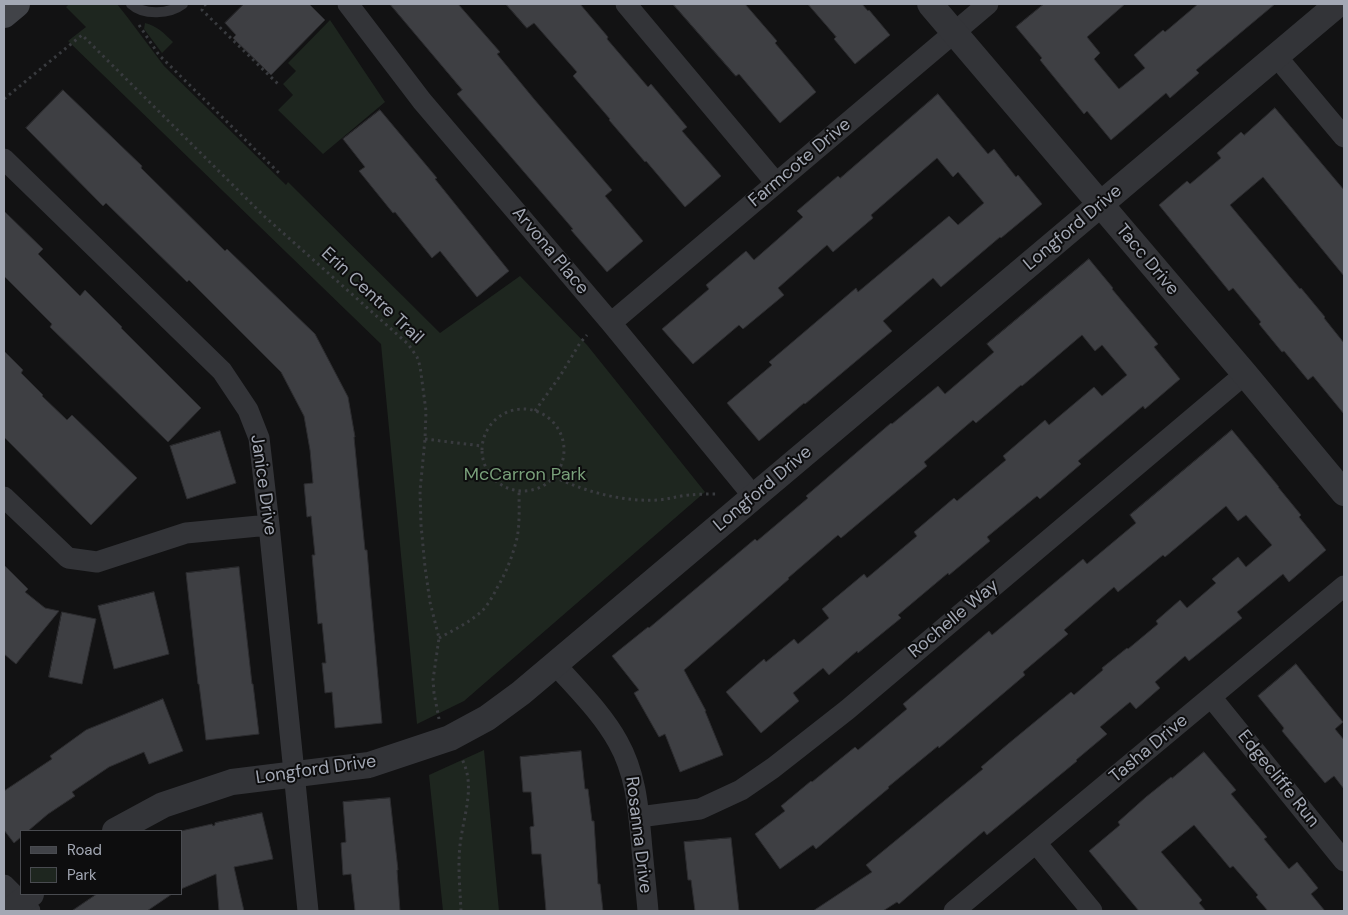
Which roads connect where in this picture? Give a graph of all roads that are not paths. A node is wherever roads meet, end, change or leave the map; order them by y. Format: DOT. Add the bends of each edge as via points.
graph roads {
  1 [pos="16,4"];
  2 [pos="184,4"];
  3 [pos="348,4"];
  4 [pos="626,4"];
  5 [pos="930,4"];
  6 [pos="988,4"];
  7 [pos="1338,4"];
  8 [pos="135,6"];
  9 [pos="4,14"];
  10 [pos="955,32"];
  11 [pos="1276,56"];
  12 [pos="1344,137"];
  13 [pos="4,159"];
  14 [pos="776,183"];
  15 [pos="1101,204"];
  16 [pos="611,323"];
  17 [pos="1244,374"];
  18 [pos="1344,494"];
  19 [pos="4,497"];
  20 [pos="754,497"];
  21 [pos="269,525"];
  22 [pos="1344,586"];
  23 [pos="556,664"];
  24 [pos="1211,697"];
  25 [pos="295,774"];
  26 [pos="639,817"];
  27 [pos="117,830"];
  28 [pos="1036,843"];
  29 [pos="1344,861"];
  30 [pos="308,911"];
  31 [pos="648,911"];
  32 [pos="954,911"];
  33 [pos="1092,911"];
  1 -- 9 [label="main road"];
  2 -- 8 [label="lane" via="163,12"];
  3 -- 16 [label="street, Arvona Place" via="422,101"];
  4 -- 14 [label="street"];
  5 -- 10 [label="street, Tacc Drive"];
  6 -- 10 [label="street, Farmcote Drive"];
  7 -- 11 [label="street, Longford Drive"];
  10 -- 14 [label="street, Farmcote Drive"];
  10 -- 15 [label="street, Tacc Drive"];
  11 -- 12 [label="street"];
  11 -- 15 [label="street, Longford Drive"];
  13 -- 21 [label="street, Janice Drive" via="222,371 248,410 259,438"];
  14 -- 16 [label="street, Farmcote Drive"];
  15 -- 17 [label="street, Tacc Drive"];
  15 -- 20 [label="street, Longford Drive"];
  16 -- 20 [label="street, Arvona Place"];
  17 -- 18 [label="street, Tacc Drive"];
  17 -- 26 [label="street, Rochelle Way" via="847,710 773,768 741,790 700,809"];
  19 -- 21 [label="street" via="68,558 96,562 186,533"];
  20 -- 23 [label="street, Longford Drive"];
  21 -- 25 [label="street, Janice Drive"];
  22 -- 24 [label="street, Tasha Drive"];
  23 -- 25 [label="street, Longford Drive" via="487,718 450,738 369,766"];
  23 -- 26 [label="street, Rosanna Drive" via="619,742 634,784"];
  24 -- 28 [label="street, Tasha Drive"];
  24 -- 29 [label="street, Edgecliffe Run"];
  25 -- 27 [label="street, Longford Drive" via="232,782 163,805"];
  25 -- 30 [label="street, Janice Drive"];
  26 -- 31 [label="street, Rosanna Drive"];
  28 -- 32 [label="street, Tasha Drive"];
  28 -- 33 [label="street"];
}
